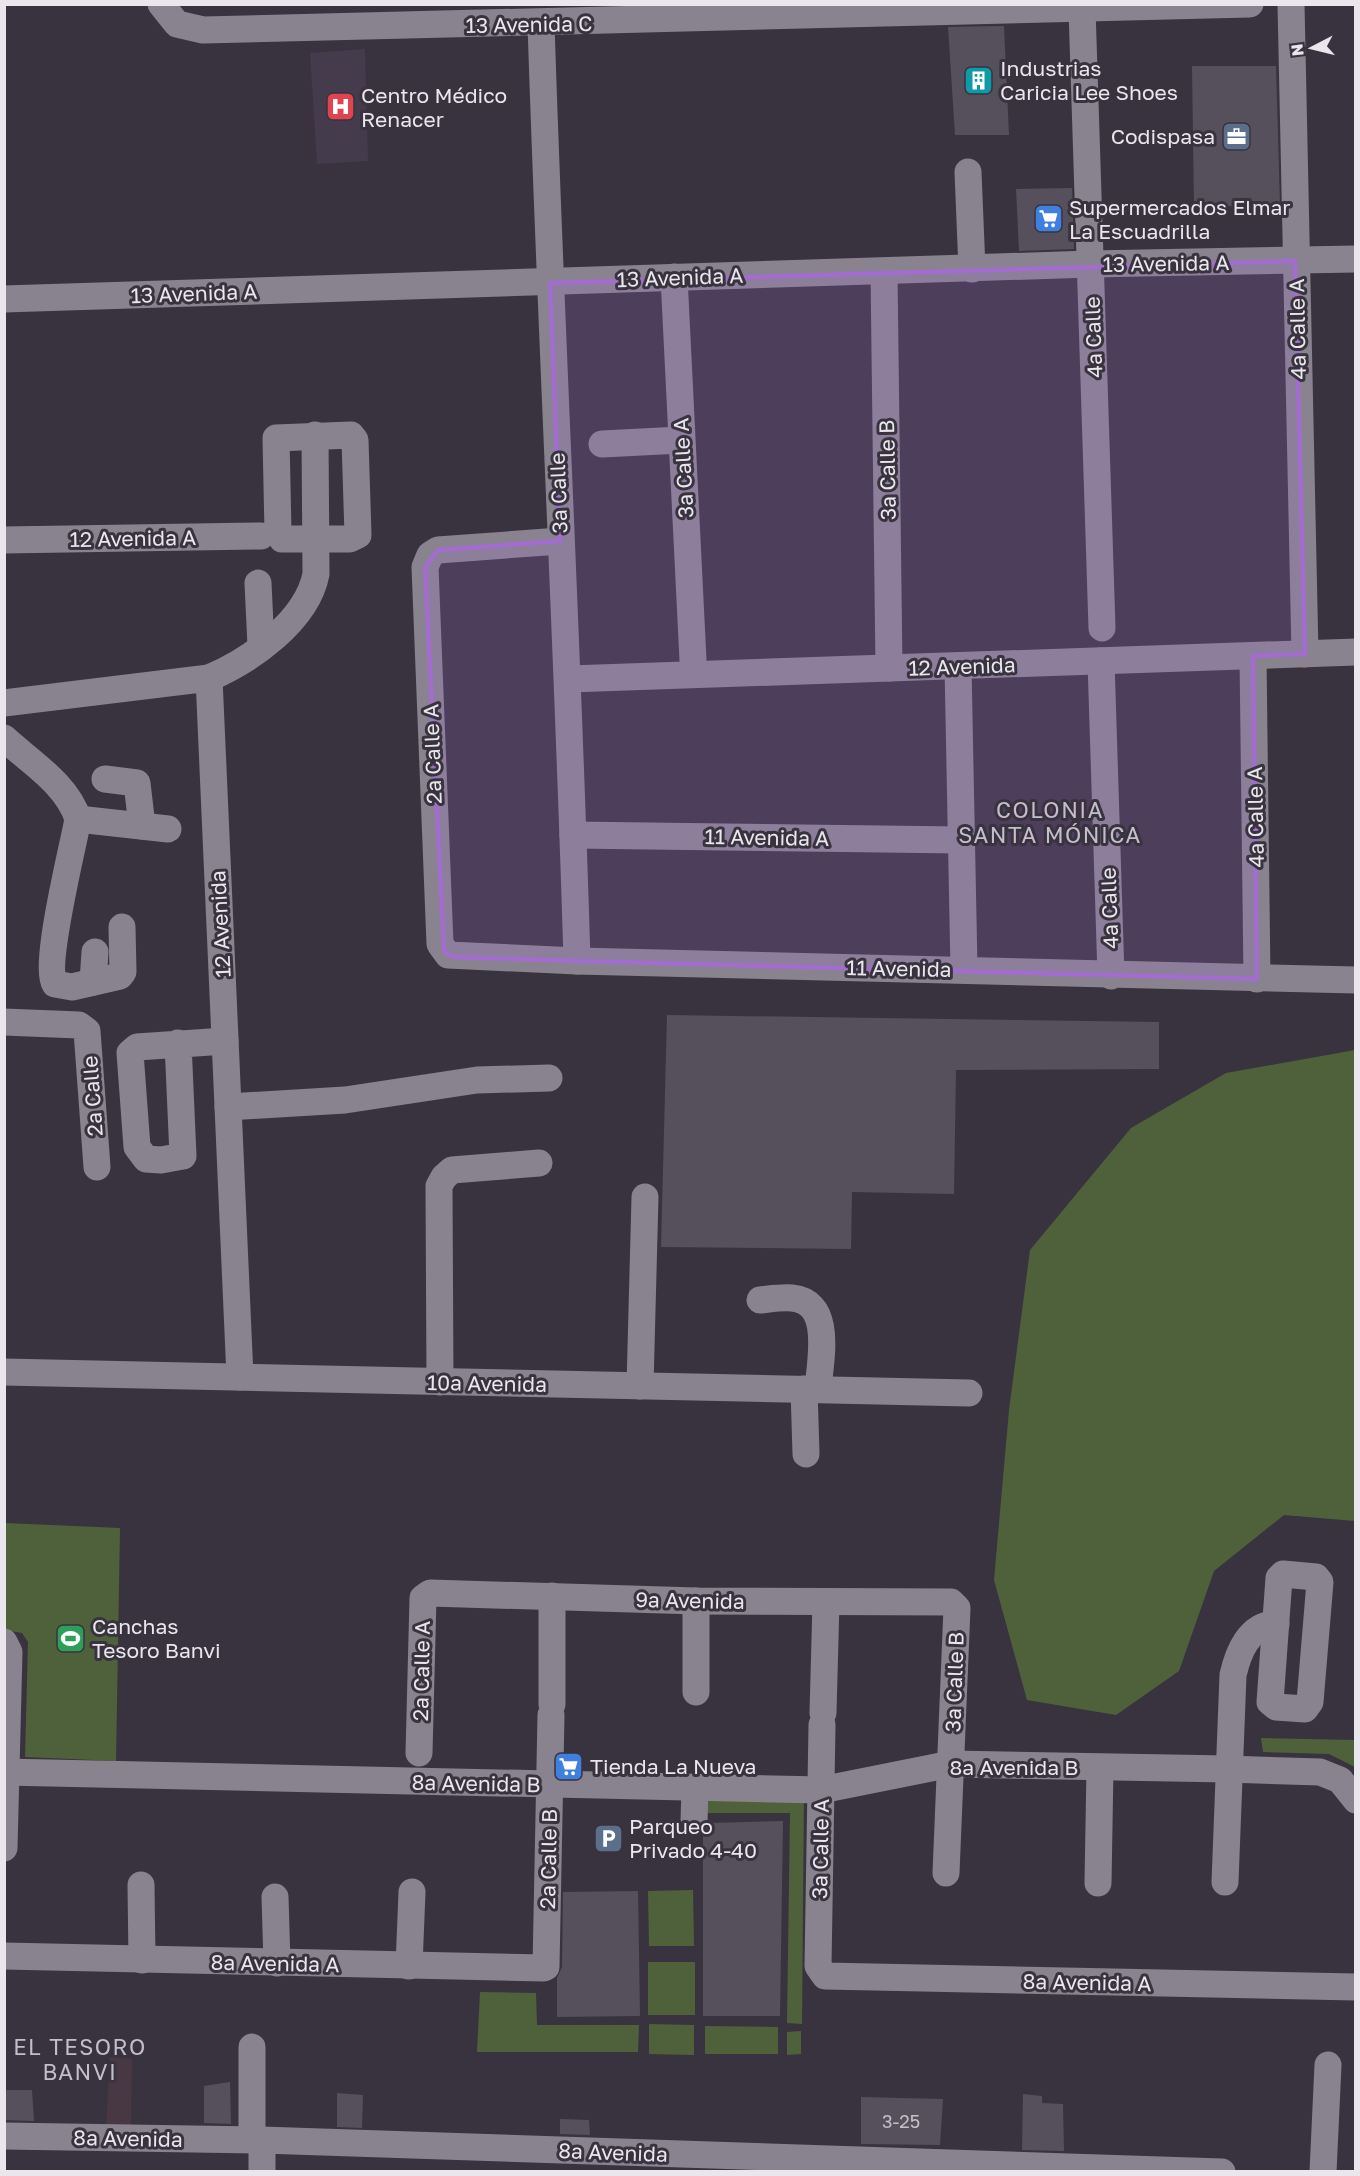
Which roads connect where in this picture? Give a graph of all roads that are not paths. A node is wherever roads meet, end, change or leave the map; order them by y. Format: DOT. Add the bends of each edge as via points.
graph roads {
  1 [pos="161,4"];
  2 [pos="1250,4"];
  3 [pos="1291,4"];
  4 [pos="1114,6"];
  5 [pos="984,8"];
  6 [pos="1082,9"];
  7 [pos="820,10"];
  8 [pos="626,13"];
  9 [pos="417,15"];
  10 [pos="445,15"];
  11 [pos="299,16"];
  12 [pos="541,24"];
  13 [pos="968,171"];
  14 [pos="1356,259"];
  15 [pos="1295,261"];
  16 [pos="1091,264"];
  17 [pos="972,269"];
  18 [pos="884,272"];
  19 [pos="674,277"];
  20 [pos="550,283"];
  21 [pos="4,299"];
  22 [pos="315,435"];
  23 [pos="681,440"];
  24 [pos="602,444"];
  25 [pos="261,536"];
  26 [pos="316,538"];
  27 [pos="4,540"];
  28 [pos="560,541"];
  29 [pos="258,583"];
  30 [pos="1102,628"];
  31 [pos="261,646"];
  32 [pos="1356,652"];
  33 [pos="1305,654"];
  34 [pos="1253,656"];
  35 [pos="693,660"];
  36 [pos="1101,661"];
  37 [pos="958,666"];
  38 [pos="889,668"];
  39 [pos="209,678"];
  40 [pos="569,679"];
  41 [pos="4,703"];
  42 [pos="4,738"];
  43 [pos="105,779"];
  44 [pos="78,819"];
  45 [pos="573,835"];
  46 [pos="961,840"];
  47 [pos="122,927"];
  48 [pos="95,952"];
  49 [pos="444,952"];
  50 [pos="577,962"];
  51 [pos="964,969"];
  52 [pos="1110,975"];
  53 [pos="1257,979"];
  54 [pos="1356,980"];
  55 [pos="93,982"];
  56 [pos="4,1022"];
  57 [pos="225,1041"];
  58 [pos="178,1043"];
  59 [pos="549,1078"];
  60 [pos="228,1107"];
  61 [pos="539,1163"];
  62 [pos="97,1167"];
  63 [pos="645,1197"];
  64 [pos="760,1300"];
  65 [pos="4,1372"];
  66 [pos="240,1377"];
  67 [pos="440,1382"];
  68 [pos="640,1386"];
  69 [pos="811,1389"];
  70 [pos="969,1393"];
  71 [pos="806,1455"];
  72 [pos="430,1593"];
  73 [pos="552,1596"];
  74 [pos="696,1601"];
  75 [pos="826,1602"];
  76 [pos="951,1602"];
  77 [pos="1276,1624"];
  78 [pos="4,1642"];
  79 [pos="696,1692"];
  80 [pos="419,1753"];
  81 [pos="951,1764"];
  82 [pos="1100,1768"];
  83 [pos="1227,1769"];
  84 [pos="5,1772"];
  85 [pos="549,1785"];
  86 [pos="695,1787"];
  87 [pos="821,1790"];
  88 [pos="1348,1790"];
  89 [pos="694,1822"];
  90 [pos="4,1848"];
  91 [pos="946,1873"];
  92 [pos="1226,1882"];
  93 [pos="1098,1883"];
  94 [pos="141,1885"];
  95 [pos="412,1892"];
  96 [pos="275,1897"];
  97 [pos="4,1956"];
  98 [pos="142,1960"];
  99 [pos="277,1963"];
  100 [pos="409,1966"];
  101 [pos="546,1968"];
  102 [pos="820,1972"];
  103 [pos="1356,1987"];
  104 [pos="252,2047"];
  105 [pos="1328,2065"];
  106 [pos="4,2136"];
  107 [pos="257,2140"];
  108 [pos="662,2162"];
  109 [pos="262,2172"];
  110 [pos="1222,2172"];
  111 [pos="1323,2172"];
  1 -- 11 [label="street, 13 Avenida C" via="177,24 203,30"];
  2 -- 4 [label="street, 13 Avenida C"];
  3 -- 15 [label="street, 4a Calle A"];
  4 -- 6 [label="street, 13 Avenida C"];
  5 -- 6 [label="street, 13 Avenida C"];
  5 -- 7 [label="street, 13 Avenida C"];
  6 -- 16 [label="street, 4a Calle"];
  7 -- 8 [label="street, 13 Avenida C"];
  8 -- 12 [label="street, 13 Avenida C"];
  9 -- 10 [label="street, 13 Avenida C"];
  9 -- 11 [label="street, 13 Avenida C"];
  10 -- 12 [label="street, 13 Avenida C"];
  12 -- 20 [label="street, 3a Calle"];
  13 -- 17 [label="street"];
  14 -- 15 [label="street, 13 Avenida A"];
  15 -- 16 [label="street, 13 Avenida A"];
  15 -- 33 [label="street, 4a Calle A"];
  16 -- 17 [label="street, 13 Avenida A"];
  16 -- 30 [label="street, 4a Calle"];
  17 -- 18 [label="street, 13 Avenida A"];
  18 -- 19 [label="street, 13 Avenida A"];
  18 -- 38 [label="street, 3a Calle B"];
  19 -- 20 [label="street, 13 Avenida A"];
  19 -- 23 [label="street, 3a Calle A"];
  20 -- 21 [label="street, 13 Avenida A"];
  20 -- 28 [label="street, 3a Calle"];
  22 -- 26 [label="street"];
  22 -- 26 [label="street" via="280,436 274,441 280,536"];
  22 -- 26 [label="street" via="351,435 355,440 358,535 350,539"];
  23 -- 24 [label="street"];
  23 -- 35 [label="street, 3a Calle A"];
  25 -- 27 [label="street, 12 Avenida A"];
  26 -- 31 [label="street" via="313,591 293,617"];
  28 -- 40 [label="street, 3a Calle"];
  28 -- 49 [label="street, 2a Calle A" via="438,550 429,555 425,567 440,932"];
  29 -- 31 [label="street"];
  31 -- 39 [label="street" via="236,665"];
  32 -- 33 [label="street, 12 Avenida"];
  33 -- 34 [label="street, 12 Avenida"];
  34 -- 36 [label="street, 12 Avenida"];
  34 -- 53 [label="street, 4a Calle A"];
  36 -- 37 [label="street, 12 Avenida"];
  36 -- 52 [label="street, 4a Calle"];
  37 -- 38 [label="street, 12 Avenida"];
  37 -- 46 [label="street"];
  38 -- 40 [label="street, 12 Avenida"];
  39 -- 41 [label="street"];
  39 -- 57 [label="street, 12 Avenida"];
  40 -- 45 [label="street, 3a Calle"];
  42 -- 44 [label="street" via="56,784 73,803"];
  43 -- 44 [label="street" via="137,783 155,827"];
  44 -- 55 [label="street" via="51,973 60,986"];
  45 -- 46 [label="street, 11 Avenida A"];
  45 -- 50 [label="street, 3a Calle"];
  46 -- 51 [label="street"];
  47 -- 55 [label="street" via="123,972 113,979"];
  48 -- 55 [label="street"];
  49 -- 50 [label="street, 11 Avenida" via="453,957"];
  50 -- 51 [label="street, 11 Avenida"];
  51 -- 52 [label="street, 11 Avenida"];
  52 -- 53 [label="street, 11 Avenida"];
  53 -- 54 [label="street, 11 Avenida"];
  56 -- 62 [label="street, 2a Calle" via="84,1026 87,1030"];
  57 -- 58 [label="street"];
  57 -- 60 [label="street, 12 Avenida"];
  59 -- 60 [label="street" via="477,1080 345,1100"];
  60 -- 66 [label="street, 12 Avenida"];
  61 -- 67 [label="street" via="452,1170 439,1186"];
  63 -- 68 [label="street"];
  64 -- 69 [label="street" via="793,1298 808,1302 818,1312 820,1347"];
  65 -- 66 [label="street, 10a Avenida"];
  66 -- 67 [label="street, 10a Avenida"];
  67 -- 68 [label="street, 10a Avenida"];
  68 -- 69 [label="street, 10a Avenida"];
  69 -- 70 [label="street, 10a Avenida"];
  69 -- 71 [label="street"];
  72 -- 73 [label="street, 9a Avenida"];
  72 -- 80 [label="street, 2a Calle A" via="423,1598"];
  73 -- 74 [label="street, 9a Avenida"];
  73 -- 85 [label="street, 2a Calle B"];
  74 -- 75 [label="street, 9a Avenida"];
  74 -- 79 [label="street"];
  75 -- 76 [label="street, 9a Avenida"];
  75 -- 87 [label="street, 3a Calle A"];
  76 -- 81 [label="street, 3a Calle B" via="957,1608"];
  77 -- 83 [label="street" via="1264,1625 1254,1632 1236,1661"];
  78 -- 84 [label="street" via="9,1652"];
  81 -- 82 [label="street, 8a Avenida B"];
  81 -- 87 [label="street, 8a Avenida B"];
  81 -- 91 [label="street, 3a Calle B"];
  82 -- 83 [label="street, 8a Avenida B"];
  82 -- 93 [label="street"];
  83 -- 88 [label="street, 8a Avenida B" via="1320,1772"];
  83 -- 92 [label="street"];
  84 -- 85 [label="street, 8a Avenida B" via="287,1768"];
  84 -- 90 [label="street"];
  85 -- 86 [label="street, 8a Avenida B"];
  85 -- 101 [label="street, 2a Calle B"];
  86 -- 87 [label="street, 8a Avenida B"];
  86 -- 89 [label="street"];
  87 -- 102 [label="street, 3a Calle A"];
  94 -- 98 [label="street"];
  95 -- 100 [label="street"];
  96 -- 99 [label="street"];
  97 -- 98 [label="street, 8a Avenida A"];
  98 -- 99 [label="street, 8a Avenida A"];
  99 -- 100 [label="street, 8a Avenida A"];
  100 -- 101 [label="street, 8a Avenida A"];
  102 -- 103 [label="street, 8a Avenida A" via="825,1976"];
  104 -- 107 [label="street"];
  105 -- 111 [label="street"];
  106 -- 107 [label="street, 8a Avenida"];
  107 -- 108 [label="street, 8a Avenida"];
  107 -- 109 [label="street"];
  108 -- 110 [label="street, 8a Avenida"];
}
